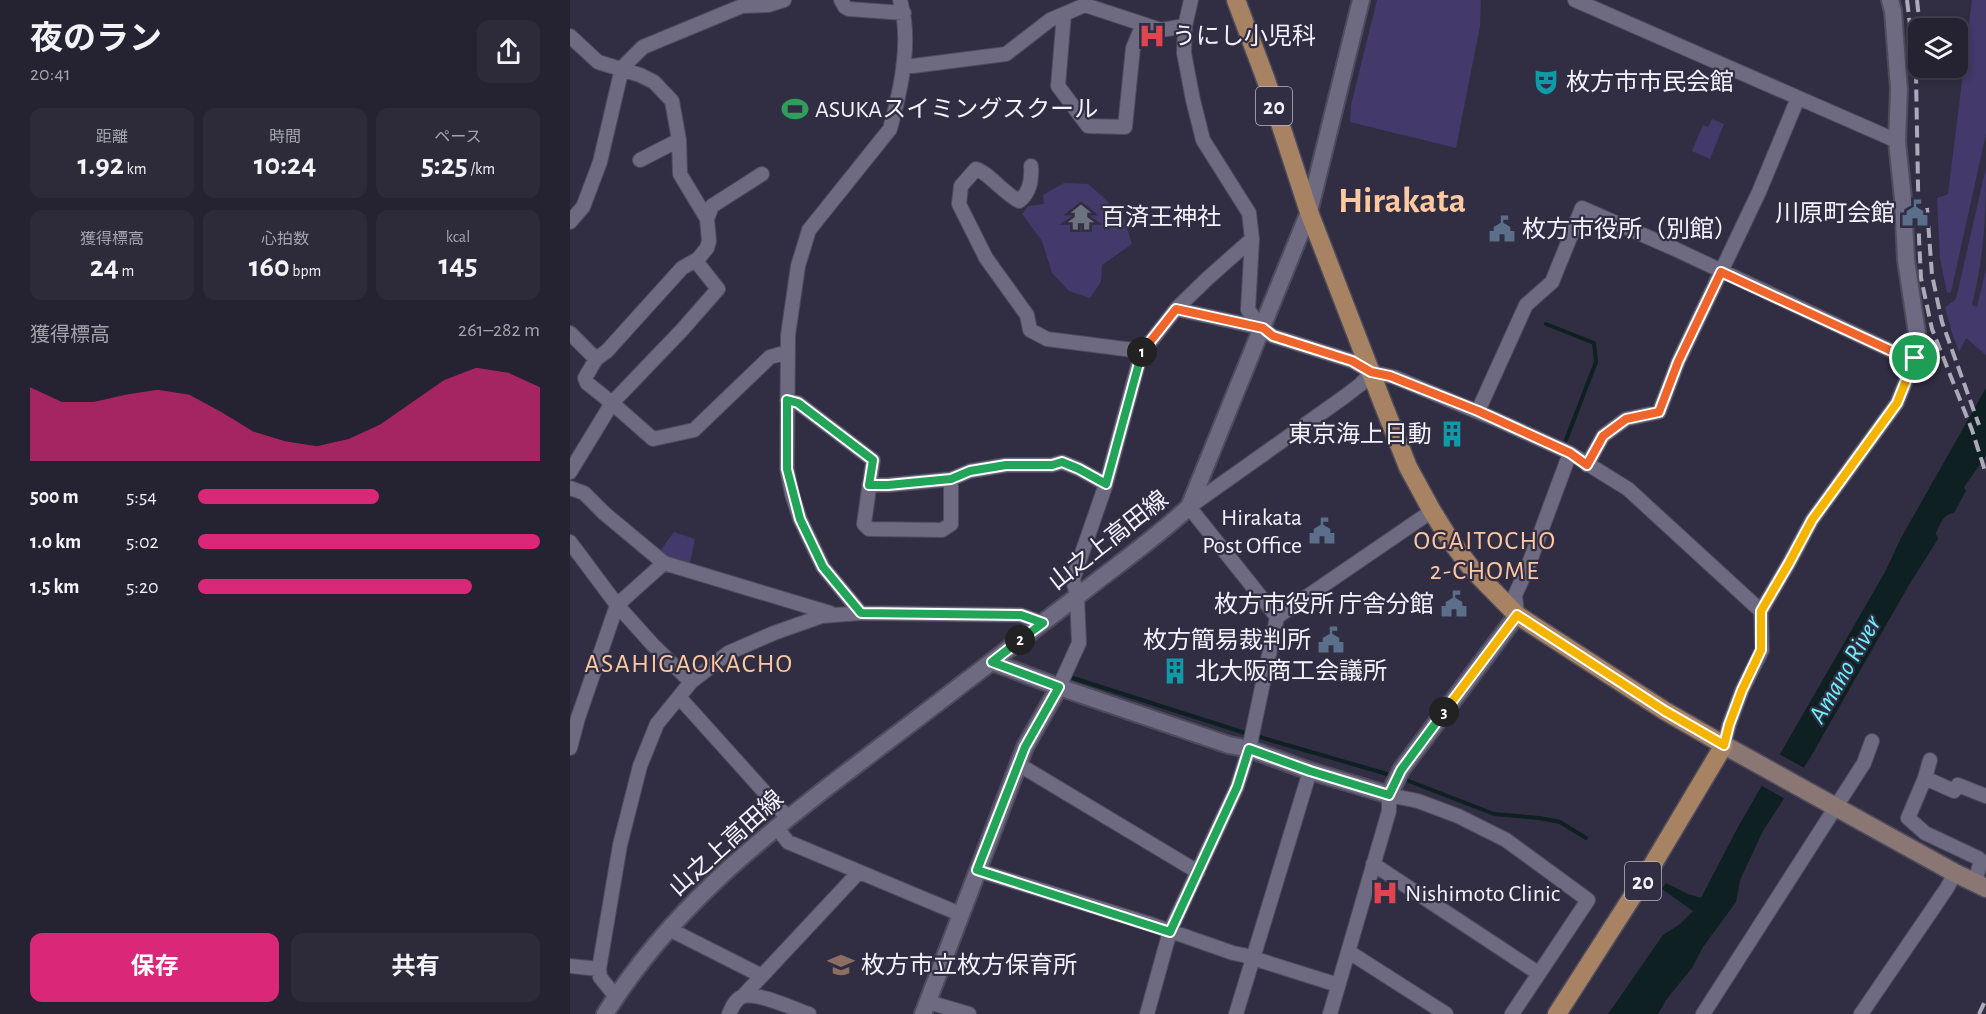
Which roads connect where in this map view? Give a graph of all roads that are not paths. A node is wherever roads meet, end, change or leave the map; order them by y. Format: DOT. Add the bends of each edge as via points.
graph roads {
  1 [pos="784,0"];
  2 [pos="841,0"];
  3 [pos="1191,0"];
  4 [pos="1236,0"];
  5 [pos="1361,0"];
  6 [pos="1575,0"];
  7 [pos="1890,0"];
  8 [pos="902,7"];
  9 [pos="1064,14"];
  10 [pos="1143,24"];
  11 [pos="1185,26"];
  12 [pos="570,36"];
  13 [pos="903,66"];
  14 [pos="622,68"];
  15 [pos="1798,98"];
  16 [pos="679,140"];
  17 [pos="1897,141"];
  18 [pos="640,160"];
  19 [pos="1030,166"];
  20 [pos="762,174"];
  21 [pos="1309,212"];
  22 [pos="707,219"];
  23 [pos="570,222"];
  24 [pos="1252,239"];
  25 [pos="698,259"];
  26 [pos="1721,272"];
  27 [pos="1176,309"];
  28 [pos="1263,328"];
  29 [pos="570,333"];
  30 [pos="788,352"];
  31 [pos="1141,354"];
  32 [pos="1915,358"];
  33 [pos="596,359"];
  34 [pos="1371,372"];
  35 [pos="787,400"];
  36 [pos="612,403"];
  37 [pos="1478,411"];
  38 [pos="1570,453"];
  39 [pos="1587,465"];
  40 [pos="570,472"];
  41 [pos="951,479"];
  42 [pos="1106,484"];
  43 [pos="869,485"];
  44 [pos="570,488"];
  45 [pos="1189,507"];
  46 [pos="1431,511"];
  47 [pos="570,542"];
  48 [pos="664,563"];
  49 [pos="1077,596"];
  50 [pos="617,605"];
  51 [pos="1761,611"];
  52 [pos="861,613"];
  53 [pos="837,615"];
  54 [pos="1517,615"];
  55 [pos="1277,617"];
  56 [pos="1043,623"];
  57 [pos="992,662"];
  58 [pos="690,682"];
  59 [pos="1059,687"];
  60 [pos="679,697"];
  61 [pos="1250,741"];
  62 [pos="1872,741"];
  63 [pos="1724,745"];
  64 [pos="570,748"];
  65 [pos="1930,760"];
  66 [pos="1018,764"];
  67 [pos="1310,771"];
  68 [pos="1925,778"];
  69 [pos="1395,783"];
  70 [pos="1986,796"];
  71 [pos="1833,804"];
  72 [pos="781,822"];
  73 [pos="1373,864"];
  74 [pos="977,870"];
  75 [pos="859,872"];
  76 [pos="1198,872"];
  77 [pos="1955,873"];
  78 [pos="1981,885"];
  79 [pos="960,914"];
  80 [pos="669,930"];
  81 [pos="1170,932"];
  82 [pos="1349,952"];
  83 [pos="1252,958"];
  84 [pos="570,966"];
  85 [pos="599,969"];
  86 [pos="1538,973"];
  87 [pos="762,976"];
  88 [pos="1338,985"];
  89 [pos="743,996"];
  90 [pos="616,997"];
  91 [pos="925,1008"];
  92 [pos="605,1014"];
  93 [pos="729,1014"];
  94 [pos="808,1014"];
  95 [pos="969,1014"];
  96 [pos="1147,1014"];
  97 [pos="1236,1014"];
  98 [pos="1330,1014"];
  99 [pos="1446,1014"];
  100 [pos="1512,1014"];
  101 [pos="1557,1014"];
  102 [pos="1703,1014"];
  103 [pos="1861,1014"];
  1 -- 14 [label="street" via="731,10 644,47"];
  2 -- 8 [label="street" via="849,9"];
  3 -- 11 [label="street"];
  4 -- 21 [label="main road, 20"];
  5 -- 21 [label="street, 山之上高田線"];
  6 -- 15 [label="street"];
  7 -- 17 [label="street" via="1899,89"];
  8 -- 13 [label="street" via="907,33"];
  9 -- 10 [label="street" via="1085,5"];
  9 -- 10 [label="street" via="1058,86 1088,126 1125,127 1132,48"];
  9 -- 13 [label="street" via="1050,20 1006,54"];
  10 -- 11 [label="street" via="1161,30"];
  11 -- 24 [label="street" via="1184,53 1203,140 1249,213"];
  12 -- 14 [label="street" via="598,62"];
  13 -- 30 [label="street" via="890,129 809,230 798,266"];
  14 -- 16 [label="street" via="654,81 667,94 675,111"];
  14 -- 23 [label="street" via="600,162 583,207"];
  15 -- 17 [label="street"];
  15 -- 26 [label="street"];
  16 -- 18 [label="street"];
  16 -- 22 [label="street" via="680,174"];
  17 -- 32 [label="street" via="1906,260 1917,333"];
  19 -- 31 [label="street" via="1028,191 1019,201 981,170 976,169 961,186 959,204 986,258 1027,315 1030,330 1037,335"];
  20 -- 22 [label="street" via="712,206"];
  21 -- 28 [label="street, 山之上高田線"];
  21 -- 34 [label="main road, 20"];
  22 -- 25 [label="street" via="709,241"];
  24 -- 27 [label="street"];
  24 -- 28 [label="street" via="1248,310"];
  25 -- 33 [label="street" via="682,268"];
  25 -- 36 [label="street" via="718,289"];
  26 -- 32 [label="street" via="1894,352"];
  26 -- 37 [label="street" via="1582,208 1552,282 1526,305"];
  26 -- 39 [label="street" via="1659,412 1626,419 1603,436"];
  27 -- 28 [label="street"];
  27 -- 31 [label="street"];
  28 -- 34 [label="street" via="1273,336 1352,361"];
  28 -- 45 [label="street, 山之上高田線"];
  29 -- 33 [label="street"];
  30 -- 35 [label="street"];
  30 -- 36 [label="street" via="770,357 694,430 653,439"];
  31 -- 42 [label="street"];
  32 -- 51 [label="street" via="1897,403 1812,520"];
  33 -- 36 [label="street" via="585,378"];
  34 -- 37 [label="street"];
  34 -- 45 [label="street" via="1344,397"];
  34 -- 46 [label="main road, 20" via="1408,467"];
  35 -- 43 [label="street" via="798,403 873,460"];
  35 -- 52 [label="street" via="787,469 800,519 823,567"];
  36 -- 40 [label="street"];
  37 -- 38 [label="street"];
  38 -- 39 [label="street"];
  38 -- 54 [label="street" via="1515,595"];
  39 -- 51 [label="street" via="1628,489"];
  41 -- 42 [label="street" via="970,471 1006,465 1062,462"];
  41 -- 43 [label="street"];
  41 -- 43 [label="street" via="951,524 942,530 869,530 864,524"];
  42 -- 49 [label="street" via="1073,579"];
  44 -- 48 [label="street" via="584,493"];
  45 -- 49 [label="street, 山之上高田線"];
  45 -- 55 [label="street"];
  46 -- 54 [label="main road, 20" via="1468,564"];
  46 -- 55 [label="street"];
  47 -- 50 [label="street"];
  48 -- 50 [label="street"];
  48 -- 53 [label="street"];
  49 -- 56 [label="street, 山之上高田線"];
  49 -- 59 [label="street" via="1079,643"];
  50 -- 58 [label="street"];
  50 -- 64 [label="street"];
  51 -- 63 [label="street" via="1761,650 1742,690"];
  52 -- 53 [label="street"];
  52 -- 56 [label="street" via="1021,615"];
  53 -- 58 [label="street" via="822,616 728,653"];
  54 -- 63 [label="main road, 20"];
  54 -- 69 [label="street"];
  55 -- 61 [label="street"];
  56 -- 57 [label="street, 山之上高田線"];
  57 -- 59 [label="street"];
  57 -- 72 [label="street, 山之上高田線"];
  58 -- 60 [label="street"];
  59 -- 61 [label="street" via="1229,745"];
  59 -- 66 [label="street"];
  60 -- 72 [label="street"];
  60 -- 85 [label="street" via="657,724 640,766 620,845"];
  61 -- 67 [label="street"];
  61 -- 76 [label="street" via="1237,787"];
  62 -- 71 [label="street" via="1863,763"];
  63 -- 71 [label="main road"];
  63 -- 101 [label="main road, 20"];
  65 -- 68 [label="street"];
  66 -- 74 [label="street"];
  66 -- 76 [label="street"];
  67 -- 69 [label="street"];
  67 -- 83 [label="street"];
  68 -- 70 [label="street" via="1954,790 1958,785"];
  68 -- 78 [label="street" via="1908,818 1925,833 1978,858"];
  69 -- 73 [label="street"];
  69 -- 86 [label="street" via="1418,801 1506,840 1588,900"];
  71 -- 77 [label="main road"];
  71 -- 102 [label="street"];
  72 -- 75 [label="street" via="788,842"];
  72 -- 80 [label="street, 山之上高田線" via="716,879"];
  73 -- 82 [label="street"];
  73 -- 86 [label="street"];
  74 -- 79 [label="street"];
  74 -- 81 [label="street"];
  75 -- 79 [label="street"];
  75 -- 87 [label="street"];
  76 -- 81 [label="street"];
  77 -- 78 [label="main road"];
  77 -- 103 [label="street"];
  79 -- 91 [label="street"];
  80 -- 87 [label="street"];
  80 -- 90 [label="street, 山之上高田線"];
  81 -- 83 [label="street"];
  81 -- 96 [label="street"];
  82 -- 88 [label="street"];
  82 -- 99 [label="street"];
  83 -- 88 [label="street"];
  83 -- 97 [label="street"];
  84 -- 85 [label="street"];
  85 -- 90 [label="street" via="600,978"];
  86 -- 100 [label="street"];
  87 -- 89 [label="street"];
  88 -- 98 [label="street"];
  89 -- 93 [label="street"];
  89 -- 94 [label="street" via="755,996"];
  90 -- 92 [label="street, 山之上高田線"];
  91 -- 95 [label="street"];
}
